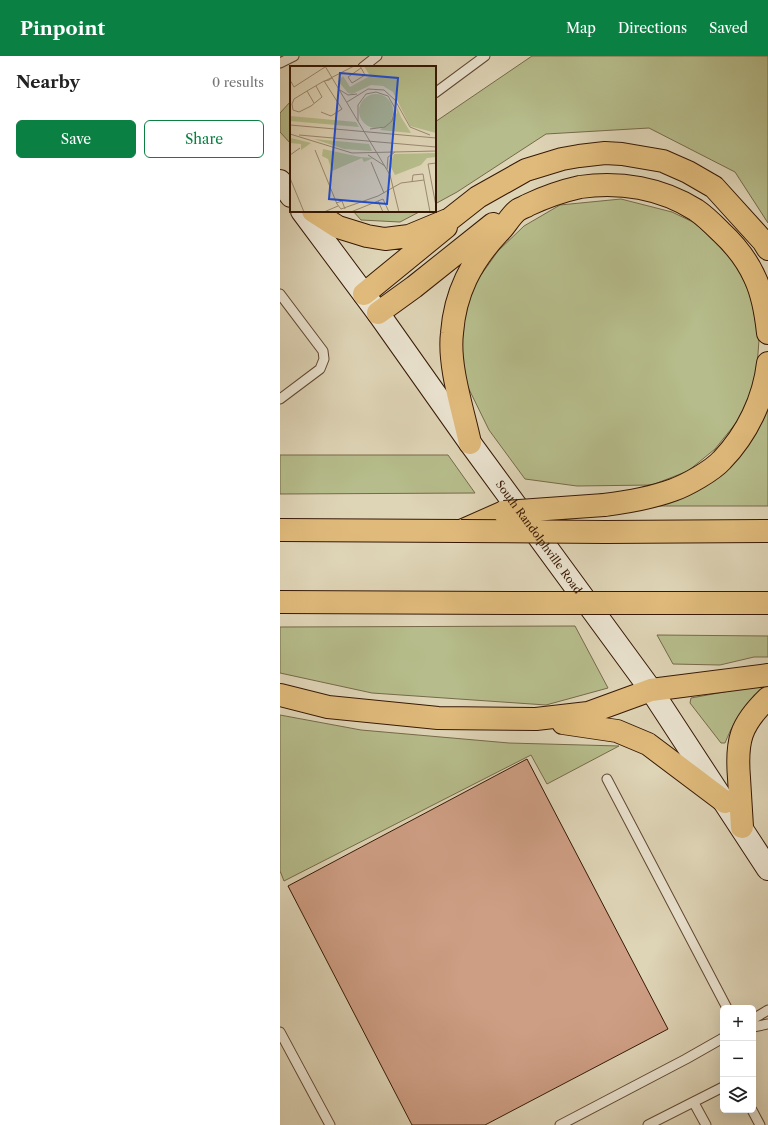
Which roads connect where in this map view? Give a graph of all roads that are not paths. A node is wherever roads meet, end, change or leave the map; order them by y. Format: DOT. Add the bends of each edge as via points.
graph roads {
  1 [pos="294,56"];
  2 [pos="377,56"];
  3 [pos="485,56"];
  4 [pos="280,63"];
  5 [pos="364,66"];
  6 [pos="436,92"];
  7 [pos="280,181"];
  8 [pos="290,195"];
  9 [pos="517,210"];
  10 [pos="303,212"];
  11 [pos="315,212"];
  12 [pos="450,219"];
  13 [pos="768,249"];
  14 [pos="280,294"];
  15 [pos="364,294"];
  16 [pos="378,313"];
  17 [pos="768,333"];
  18 [pos="768,363"];
  19 [pos="280,399"];
  20 [pos="470,443"];
  21 [pos="280,530"];
  22 [pos="461,531"];
  23 [pos="768,531"];
  24 [pos="280,602"];
  25 [pos="768,603"];
  26 [pos="768,675"];
  27 [pos="651,690"];
  28 [pos="280,695"];
  29 [pos="768,698"];
  30 [pos="536,719"];
  31 [pos="607,779"];
  32 [pos="725,802"];
  33 [pos="742,828"];
  34 [pos="768,869"];
  35 [pos="725,1005"];
  36 [pos="768,1010"];
  37 [pos="756,1017"];
  38 [pos="768,1024"];
  39 [pos="756,1026"];
  40 [pos="280,1032"];
  41 [pos="720,1040"];
  42 [pos="720,1089"];
  43 [pos="694,1103"];
  44 [pos="754,1113"];
  45 [pos="652,1124"];
  46 [pos="330,1125"];
  47 [pos="560,1125"];
  48 [pos="706,1125"];
  49 [pos="760,1125"];
  1 -- 4 [label="lane"];
  2 -- 5 [label="lane"];
  3 -- 6 [label="lane"];
  7 -- 8 [label="main road"];
  9 -- 16 [label="highway" via="496,221"];
  9 -- 17 [label="highway" via="566,190 597,185 655,191 677,200 696,210 741,254 755,278 766,311"];
  9 -- 20 [label="highway" via="484,248 469,271 456,308 451,333 452,358"];
  10 -- 15 [label="main road, South Randolphville Road"];
  11 -- 12 [label="highway" via="338,227 385,239 409,236"];
  12 -- 13 [label="highway" via="478,197 526,170 579,156 622,154 663,162 688,172 714,187"];
  12 -- 15 [label="highway" via="445,228"];
  14 -- 19 [label="lane" via="323,350 324,360 320,369"];
  15 -- 16 [label="main road, South Randolphville Road"];
  16 -- 20 [label="main road, South Randolphville Road"];
  18 -- 22 [label="highway, bridge" via="752,418 721,461 696,479 674,490 645,499 604,505 504,512"];
  20 -- 27 [label="main road, South Randolphville Road"];
  21 -- 22 [label="highway"];
  22 -- 23 [label="highway, bridge"];
  24 -- 25 [label="highway, bridge"];
  26 -- 27 [label="highway"];
  27 -- 30 [label="highway" via="588,713"];
  27 -- 32 [label="main road, South Randolphville Road"];
  28 -- 30 [label="highway" via="328,707 438,718"];
  29 -- 33 [label="highway" via="745,725 738,745"];
  30 -- 32 [label="highway" via="618,731 648,744"];
  31 -- 35 [label="lane"];
  32 -- 33 [label="main road, South Randolphville Road"];
  33 -- 34 [label="main road, South Randolphville Road"];
  36 -- 37 [label="lane"];
  38 -- 39 [label="lane"];
  40 -- 46 [label="lane"];
  41 -- 47 [label="lane"];
  42 -- 43 [label="lane"];
  43 -- 45 [label="lane"];
  43 -- 48 [label="lane"];
  44 -- 49 [label="lane"];
}
